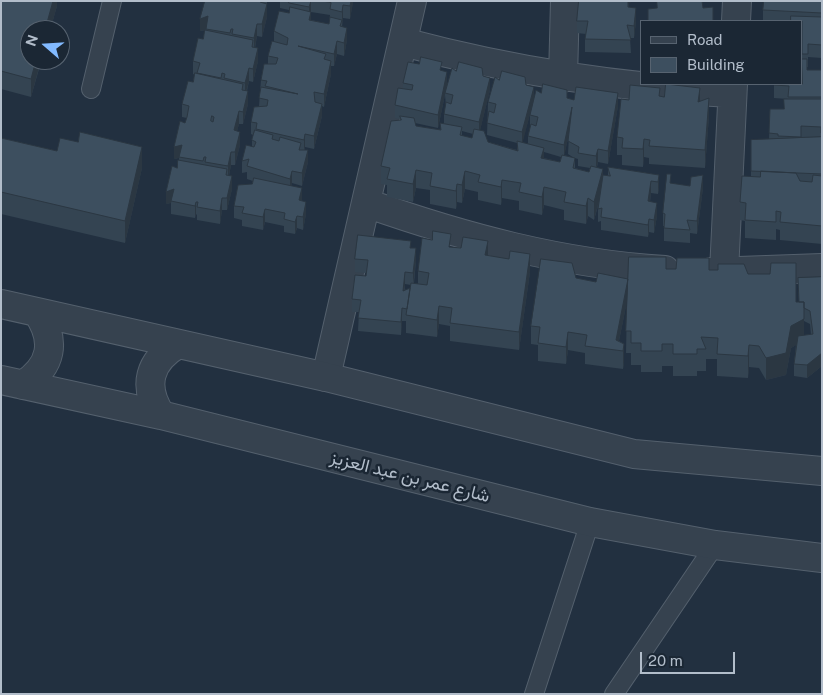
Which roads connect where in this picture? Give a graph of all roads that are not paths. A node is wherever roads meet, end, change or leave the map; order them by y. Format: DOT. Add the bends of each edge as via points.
graph roads {
  1 [pos="112,1"];
  2 [pos="412,1"];
  3 [pos="565,1"];
  4 [pos="736,1"];
  5 [pos="736,20"];
  6 [pos="403,42"];
  7 [pos="563,78"];
  8 [pos="732,88"];
  9 [pos="91,89"];
  10 [pos="366,203"];
  11 [pos="822,268"];
  12 [pos="724,272"];
  13 [pos="1,304"];
  14 [pos="38,312"];
  15 [pos="178,344"];
  16 [pos="326,377"];
  17 [pos="12,383"];
  18 [pos="161,415"];
  19 [pos="822,471"];
  20 [pos="590,522"];
  21 [pos="715,545"];
  22 [pos="822,558"];
  23 [pos="534,694"];
  24 [pos="614,694"];
  1 -- 9 [label="lane"];
  2 -- 6 [label="street"];
  3 -- 7 [label="street"];
  4 -- 5 [label="street"];
  6 -- 7 [label="street"];
  6 -- 10 [label="street"];
  7 -- 8 [label="street" via="620,86"];
  8 -- 12 [label="street"];
  10 -- 12 [label="street" via="424,223 542,254 663,270"];
  10 -- 16 [label="street"];
  11 -- 12 [label="street"];
  13 -- 14 [label="street"];
  14 -- 15 [label="street"];
  14 -- 17 [label="street" via="50,346 42,369"];
  15 -- 16 [label="street"];
  15 -- 18 [label="street" via="159,358 150,381 150,393"];
  16 -- 19 [label="street" via="634,454"];
  17 -- 18 [label="street, شارع عمر بن عبد العزيز"];
  18 -- 20 [label="street, شارع عمر بن عبد العزيز"];
  20 -- 21 [label="street, شارع عمر بن عبد العزيز"];
  20 -- 23 [label="lane"];
  21 -- 22 [label="street, شارع عمر بن عبد العزيز"];
  21 -- 24 [label="lane"];
}
